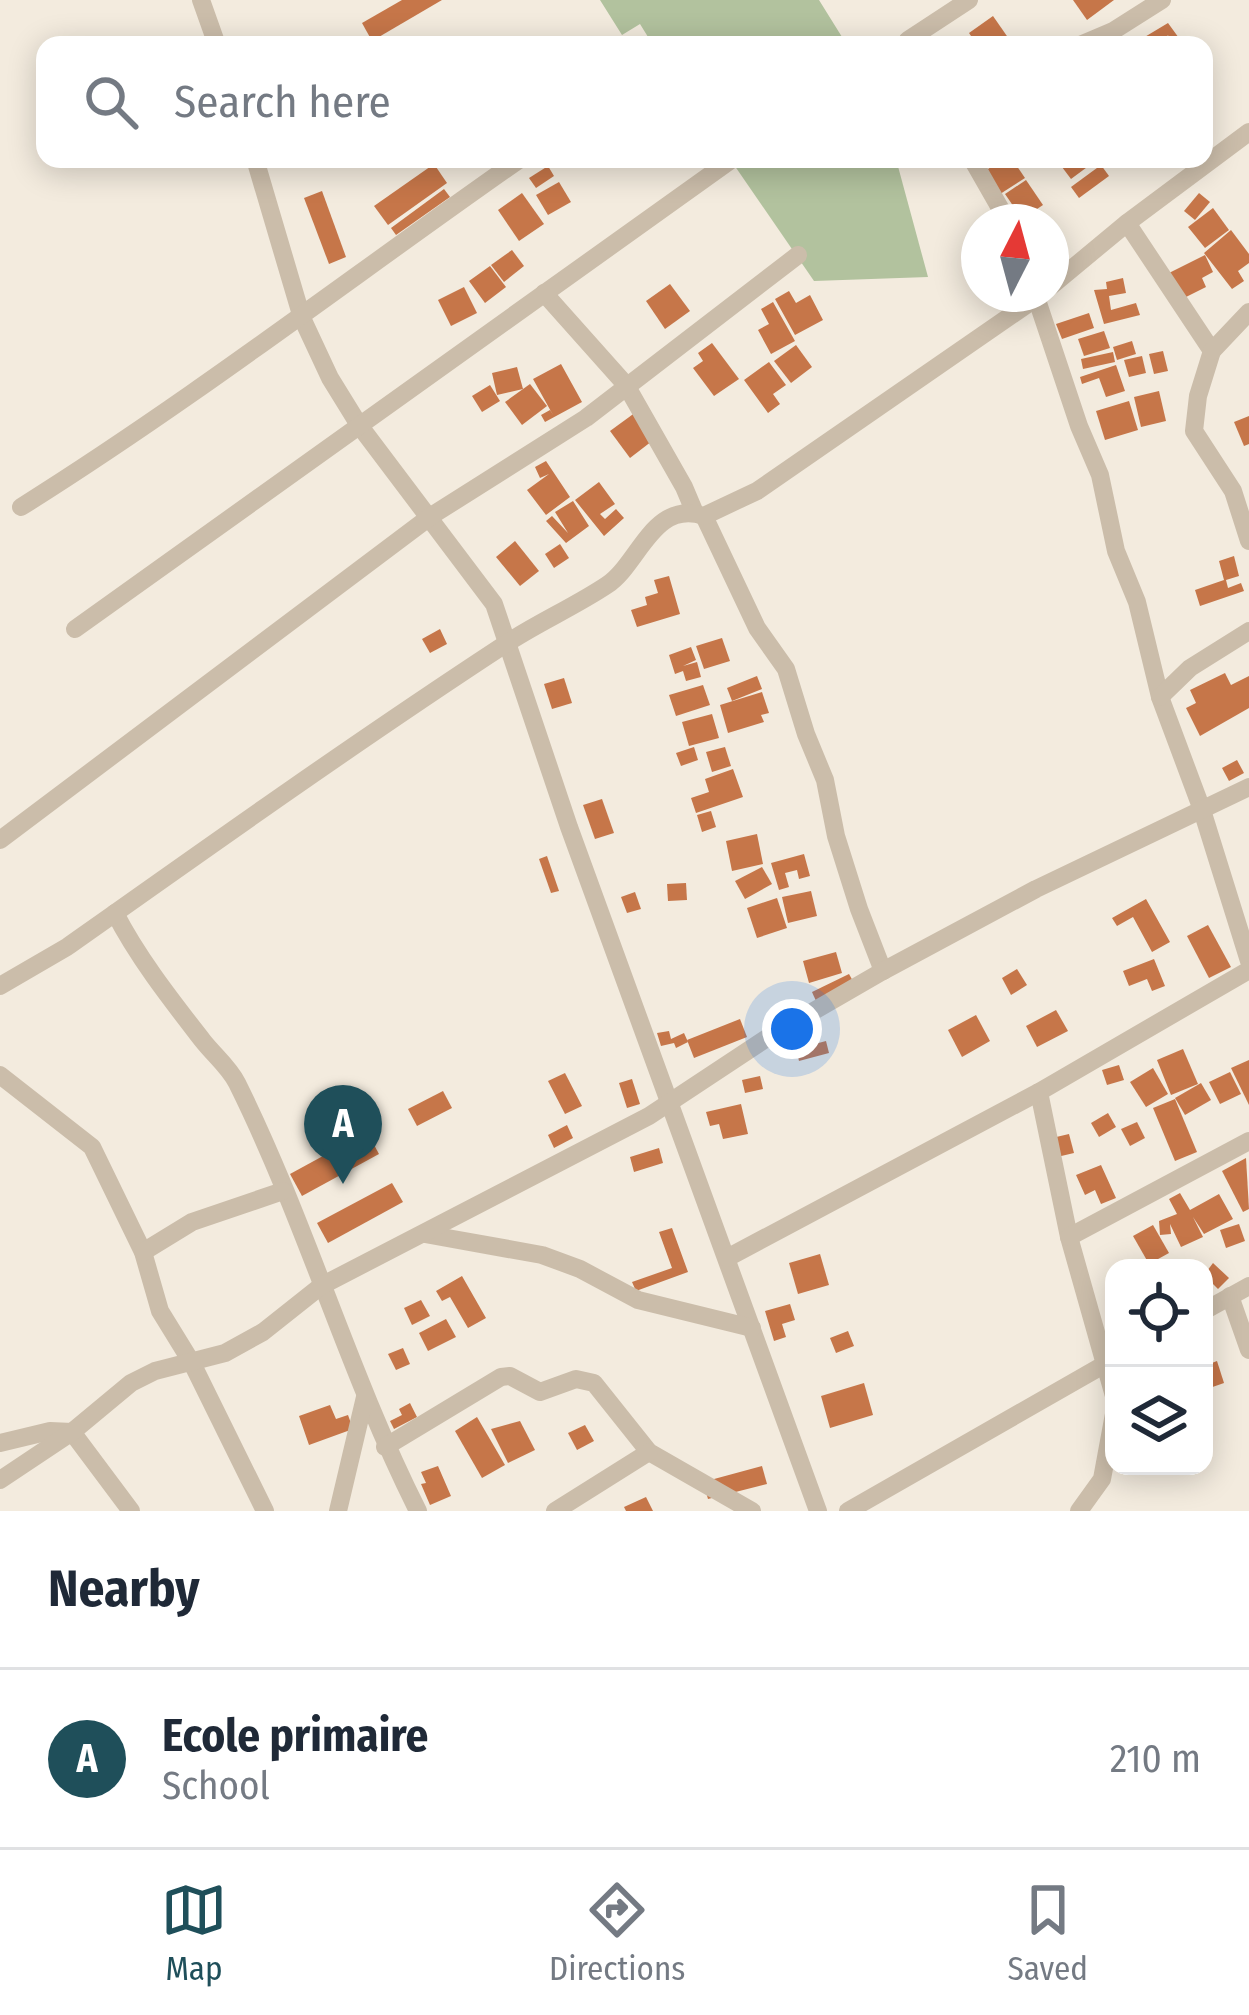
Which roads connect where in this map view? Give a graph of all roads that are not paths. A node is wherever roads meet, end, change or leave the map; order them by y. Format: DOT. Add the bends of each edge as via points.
graph roads {
  1 [pos="201,0"];
  2 [pos="969,0"];
  3 [pos="1162,0"];
  4 [pos="214,36"];
  5 [pos="914,36"];
  6 [pos="1102,36"];
  7 [pos="1249,132"];
  8 [pos="1213,159"];
  9 [pos="258,168"];
  10 [pos="507,168"];
  11 [pos="720,168"];
  12 [pos="977,168"];
  13 [pos="1201,168"];
  14 [pos="998,204"];
  15 [pos="1127,223"];
  16 [pos="798,255"];
  17 [pos="1069,271"];
  18 [pos="544,293"];
  19 [pos="1016,312"];
  20 [pos="1048,312"];
  21 [pos="1249,312"];
  22 [pos="302,318"];
  23 [pos="1212,351"];
  24 [pos="626,385"];
  25 [pos="359,425"];
  26 [pos="21,507"];
  27 [pos="699,515"];
  28 [pos="430,516"];
  29 [pos="1249,541"];
  30 [pos="75,629"];
  31 [pos="1249,631"];
  32 [pos="507,642"];
  33 [pos="1160,697"];
  34 [pos="1249,787"];
  35 [pos="1201,806"];
  36 [pos="0,840"];
  37 [pos="115,913"];
  38 [pos="1249,961"];
  39 [pos="1249,970"];
  40 [pos="884,971"];
  41 [pos="0,986"];
  42 [pos="0,1075"];
  43 [pos="1039,1092"];
  44 [pos="669,1100"];
  45 [pos="1249,1141"];
  46 [pos="284,1191"];
  47 [pos="425,1234"];
  48 [pos="1069,1238"];
  49 [pos="143,1252"];
  50 [pos="727,1258"];
  51 [pos="321,1286"];
  52 [pos="1249,1286"];
  53 [pos="1231,1296"];
  54 [pos="1213,1306"];
  55 [pos="752,1328"];
  56 [pos="1105,1343"];
  57 [pos="1249,1350"];
  58 [pos="192,1363"];
  59 [pos="1105,1365"];
  60 [pos="365,1397"];
  61 [pos="72,1432"];
  62 [pos="0,1443"];
  63 [pos="385,1447"];
  64 [pos="649,1452"];
  65 [pos="1105,1463"];
  66 [pos="0,1480"];
  67 [pos="131,1511"];
  68 [pos="265,1511"];
  69 [pos="338,1511"];
  70 [pos="418,1511"];
  71 [pos="555,1511"];
  72 [pos="752,1511"];
  73 [pos="818,1511"];
  74 [pos="848,1511"];
  75 [pos="1078,1511"];
  1 -- 4 [label="street"];
  2 -- 5 [label="street"];
  3 -- 6 [label="street"];
  7 -- 8 [label="street"];
  9 -- 22 [label="street"];
  10 -- 22 [label="street"];
  11 -- 18 [label="street"];
  12 -- 14 [label="street"];
  13 -- 15 [label="street"];
  15 -- 17 [label="street"];
  15 -- 23 [label="street"];
  16 -- 24 [label="street"];
  18 -- 24 [label="street"];
  18 -- 25 [label="street"];
  19 -- 27 [label="street" via="757,491"];
  20 -- 33 [label="street"];
  21 -- 23 [label="street"];
  22 -- 25 [label="street"];
  22 -- 26 [label="street"];
  23 -- 29 [label="street" via="1194,431 1233,491"];
  24 -- 27 [label="street"];
  24 -- 28 [label="street"];
  25 -- 28 [label="street"];
  25 -- 30 [label="street"];
  27 -- 32 [label="street" via="667,518 612,582"];
  27 -- 40 [label="street" via="787,670"];
  28 -- 32 [label="street" via="494,604"];
  28 -- 36 [label="street"];
  31 -- 33 [label="street"];
  32 -- 37 [label="street"];
  32 -- 44 [label="street"];
  33 -- 35 [label="street"];
  34 -- 35 [label="street"];
  35 -- 38 [label="street"];
  35 -- 40 [label="street"];
  37 -- 41 [label="street"];
  37 -- 46 [label="street" via="235,1077"];
  39 -- 43 [label="street"];
  40 -- 44 [label="street"];
  42 -- 49 [label="street" via="92,1148"];
  43 -- 48 [label="street"];
  43 -- 50 [label="street"];
  44 -- 47 [label="street"];
  44 -- 50 [label="street"];
  45 -- 48 [label="street"];
  46 -- 49 [label="street" via="192,1222"];
  46 -- 51 [label="street"];
  47 -- 51 [label="street"];
  47 -- 55 [label="street" via="542,1255 638,1300"];
  48 -- 56 [label="street"];
  49 -- 58 [label="street" via="160,1311"];
  50 -- 55 [label="street"];
  51 -- 58 [label="street" via="263,1332"];
  51 -- 60 [label="street"];
  52 -- 53 [label="street"];
  53 -- 54 [label="street"];
  53 -- 57 [label="street"];
  55 -- 73 [label="street"];
  58 -- 61 [label="street" via="131,1383"];
  58 -- 68 [label="street"];
  59 -- 74 [label="street"];
  60 -- 63 [label="street"];
  60 -- 69 [label="street"];
  61 -- 62 [label="street"];
  61 -- 66 [label="street"];
  61 -- 67 [label="street"];
  63 -- 64 [label="street" via="509,1376 541,1392 576,1379 594,1383"];
  63 -- 70 [label="street"];
  64 -- 71 [label="street"];
  64 -- 72 [label="street"];
  65 -- 75 [label="street"];
}
